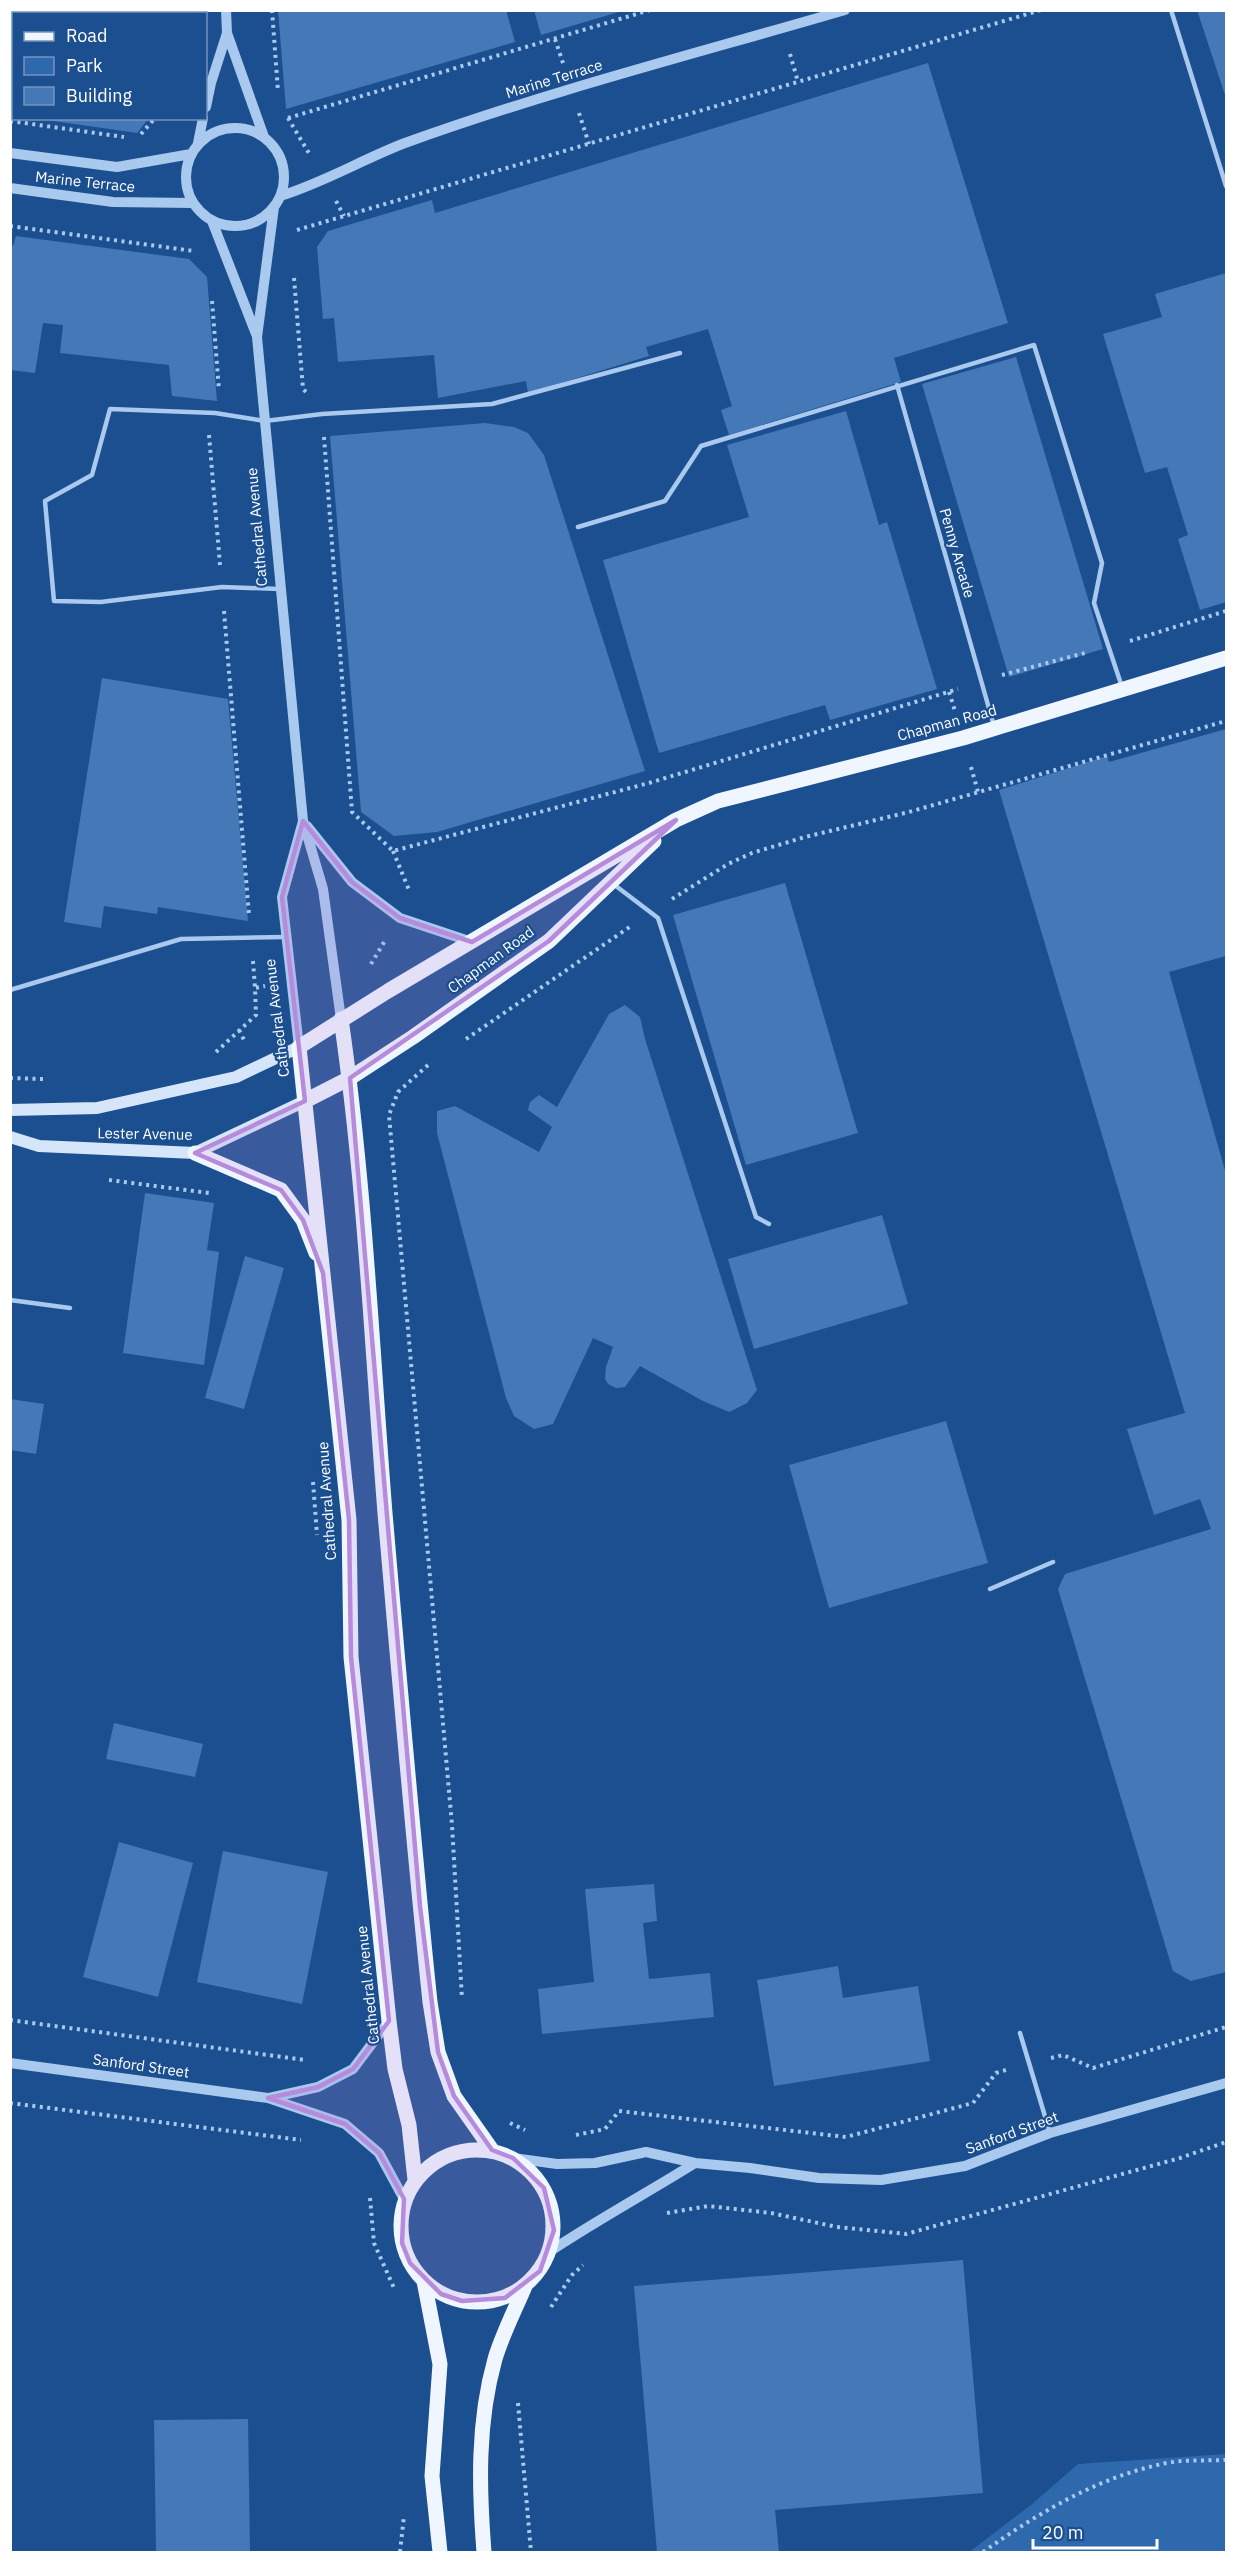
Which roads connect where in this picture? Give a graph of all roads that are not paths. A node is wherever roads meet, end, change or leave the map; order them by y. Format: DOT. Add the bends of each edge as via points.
graph roads {
  1 [pos="226,10"];
  2 [pos="845,10"];
  3 [pos="1171,10"];
  4 [pos="227,33"];
  5 [pos="207,102"];
  6 [pos="203,120"];
  7 [pos="264,137"];
  8 [pos="198,143"];
  9 [pos="10,153"];
  10 [pos="191,154"];
  11 [pos="1227,186"];
  12 [pos="10,188"];
  13 [pos="280,196"];
  14 [pos="193,204"];
  15 [pos="274,207"];
  16 [pos="212,221"];
  17 [pos="257,337"];
  18 [pos="680,353"];
  19 [pos="897,385"];
  20 [pos="265,421"];
  21 [pos="578,527"];
  22 [pos="281,589"];
  23 [pos="1227,658"];
  24 [pos="1123,689"];
  25 [pos="995,728"];
  26 [pos="676,820"];
  27 [pos="303,821"];
  28 [pos="611,881"];
  29 [pos="286,937"];
  30 [pos="472,942"];
  31 [pos="10,990"];
  32 [pos="341,1019"];
  33 [pos="299,1047"];
  34 [pos="350,1078"];
  35 [pos="306,1101"];
  36 [pos="10,1110"];
  37 [pos="10,1137"];
  38 [pos="195,1153"];
  39 [pos="769,1224"];
  40 [pos="323,1273"];
  41 [pos="10,1300"];
  42 [pos="70,1308"];
  43 [pos="1053,1562"];
  44 [pos="990,1589"];
  45 [pos="389,2021"];
  46 [pos="1020,2033"];
  47 [pos="10,2063"];
  48 [pos="1227,2083"];
  49 [pos="268,2098"];
  50 [pos="1050,2133"];
  51 [pos="492,2150"];
  52 [pos="513,2158"];
  53 [pos="695,2163"];
  54 [pos="415,2180"];
  55 [pos="404,2199"];
  56 [pos="549,2252"];
  57 [pos="424,2281"];
  58 [pos="525,2286"];
  59 [pos="440,2553"];
  60 [pos="484,2553"];
  1 -- 4 [label="street"];
  2 -- 13 [label="street, Marine Terrace" via="560,92 404,144"];
  3 -- 11 [label="lane"];
  4 -- 5 [label="street"];
  4 -- 7 [label="street"];
  6 -- 8 [label="street"];
  7 -- 8 [label="street" via="249,129 233,127 220,129"];
  7 -- 13 [label="street" via="282,163 284,180"];
  8 -- 10 [label="street"];
  9 -- 10 [label="street, Marine Terrace" via="117,167"];
  10 -- 14 [label="street" via="186,188"];
  12 -- 14 [label="street, Marine Terrace" via="113,202"];
  13 -- 15 [label="street"];
  14 -- 16 [label="street"];
  15 -- 16 [label="street" via="250,224 237,226"];
  15 -- 17 [label="street, Cathedral Avenue"];
  16 -- 17 [label="street, Cathedral Avenue"];
  17 -- 20 [label="street, Cathedral Avenue"];
  18 -- 20 [label="lane" via="492,404"];
  19 -- 21 [label="lane" via="701,446 665,501"];
  19 -- 24 [label="lane" via="1034,345 1102,563 1094,603"];
  19 -- 25 [label="lane, Penny Arcade"];
  20 -- 22 [label="street, Cathedral Avenue"];
  20 -- 22 [label="lane" via="215,413 110,409 92,475 45,501 54,601 101,602 222,587"];
  22 -- 27 [label="street, Cathedral Avenue"];
  23 -- 24 [label="main road, Chapman Road"];
  24 -- 25 [label="main road, Chapman Road"];
  25 -- 26 [label="main road, Chapman Road" via="718,801"];
  26 -- 28 [label="main road, Chapman Road"];
  26 -- 30 [label="main road, Chapman Road"];
  27 -- 29 [label="street, Cathedral Avenue" via="282,897"];
  27 -- 30 [label="street" via="352,882 400,918"];
  27 -- 32 [label="street, Cathedral Avenue" via="323,889"];
  28 -- 34 [label="main road, Chapman Road" via="549,941"];
  28 -- 39 [label="lane" via="658,918 756,1217"];
  29 -- 31 [label="lane" via="181,939"];
  29 -- 33 [label="street, Cathedral Avenue"];
  30 -- 32 [label="main road, Chapman Road"];
  32 -- 33 [label="main road, Chapman Road"];
  32 -- 34 [label="main road, Cathedral Avenue"];
  33 -- 35 [label="main road, Cathedral Avenue"];
  33 -- 36 [label="main road, Lester Avenue" via="236,1077 97,1108"];
  34 -- 35 [label="main road, Chapman Road"];
  34 -- 51 [label="main road, Cathedral Avenue" via="430,2002 438,2052 454,2096"];
  35 -- 38 [label="main road, Lester Avenue"];
  35 -- 40 [label="main road, Cathedral Avenue"];
  37 -- 38 [label="main road, Lester Avenue" via="39,1146"];
  38 -- 40 [label="main road" via="281,1190 303,1220"];
  40 -- 45 [label="main road, Cathedral Avenue" via="348,1520 351,1657"];
  41 -- 42 [label="lane"];
  43 -- 44 [label="lane"];
  45 -- 49 [label="street, Sanford Street" via="353,2069 318,2087"];
  45 -- 54 [label="main road, Cathedral Avenue"];
  46 -- 50 [label="lane"];
  47 -- 49 [label="street, Sanford Street"];
  48 -- 50 [label="street, Sanford Street"];
  49 -- 55 [label="street, Sanford Street" via="345,2124 379,2153"];
  50 -- 53 [label="street, Sanford Street" via="965,2166 881,2180 819,2178"];
  51 -- 52 [label="main road"];
  51 -- 54 [label="main road" via="470,2149 449,2154 430,2164"];
  52 -- 53 [label="street, Sanford Street" via="557,2164 595,2163 646,2152"];
  52 -- 56 [label="main road" via="537,2179 552,2208 554,2230"];
  53 -- 56 [label="street"];
  54 -- 55 [label="main road"];
  55 -- 57 [label="main road" via="402,2243 410,2263"];
  56 -- 58 [label="main road" via="540,2271"];
  57 -- 58 [label="main road" via="441,2294 462,2301 505,2298"];
  57 -- 59 [label="main road" via="440,2364 432,2476"];
  58 -- 60 [label="main road" via="495,2359 482,2422 480,2495"];
}
